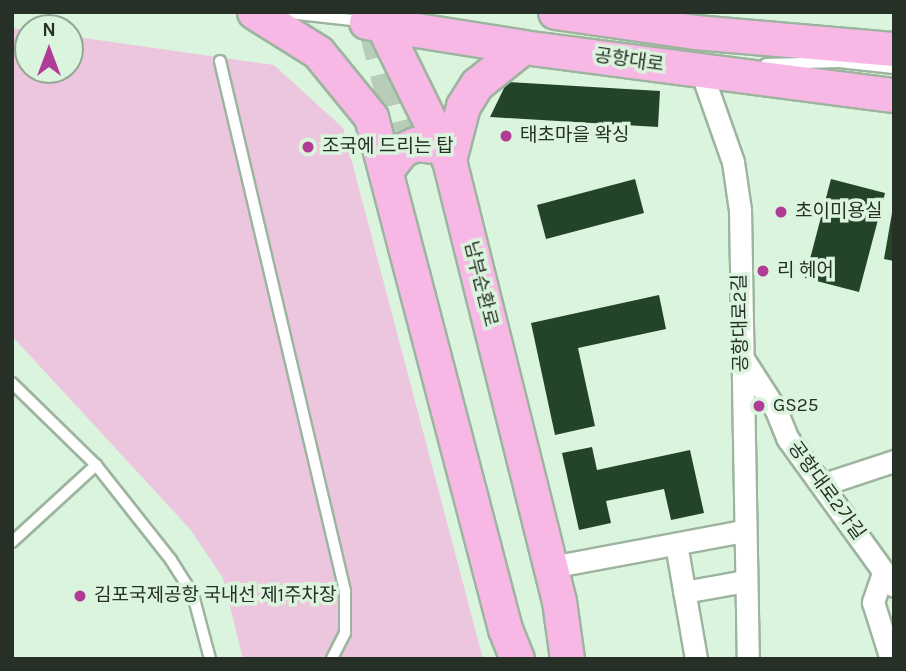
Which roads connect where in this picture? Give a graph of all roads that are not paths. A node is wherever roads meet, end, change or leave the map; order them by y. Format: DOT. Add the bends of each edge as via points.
graph roads {
  1 [pos="254,12"];
  2 [pos="280,12"];
  3 [pos="555,12"];
  4 [pos="373,18"];
  5 [pos="692,22"];
  6 [pos="523,47"];
  7 [pos="894,49"];
  8 [pos="220,61"];
  9 [pos="894,68"];
  10 [pos="687,69"];
  11 [pos="894,95"];
  12 [pos="423,159"];
  13 [pos="742,357"];
  14 [pos="12,383"];
  15 [pos="894,461"];
  16 [pos="96,464"];
  17 [pos="824,484"];
  18 [pos="744,531"];
  19 [pos="12,542"];
  20 [pos="676,544"];
  21 [pos="551,567"];
  22 [pos="888,580"];
  23 [pos="746,581"];
  24 [pos="684,593"];
  25 [pos="210,659"];
  26 [pos="332,659"];
  27 [pos="517,659"];
  28 [pos="530,659"];
  29 [pos="556,659"];
  30 [pos="567,659"];
  31 [pos="696,659"];
  32 [pos="748,659"];
  33 [pos="891,659"];
  1 -- 12 [label="main road" via="318,52 371,117"];
  2 -- 4 [label="lane"];
  3 -- 5 [label="main road, 공항대로"];
  4 -- 6 [label="main road, 공항대로"];
  4 -- 12 [label="main road, 남부순환로"];
  5 -- 7 [label="main road, 공항대로"];
  6 -- 10 [label="main road, 공항대로"];
  6 -- 12 [label="main road" via="477,84"];
  8 -- 26 [label="lane" via="345,591 345,633"];
  9 -- 10 [label="lane" via="838,62"];
  10 -- 11 [label="main road, 공항대로"];
  10 -- 13 [label="street, 공항대로2길" via="733,162 740,210"];
  12 -- 21 [label="main road, 남부순환로"];
  12 -- 27 [label="main road, 남부순환로" via="505,629"];
  12 -- 28 [label="main road, 남부순환로"];
  12 -- 29 [label="main road, 남부순환로"];
  13 -- 17 [label="street, 공항대로2가길" via="776,410 788,439"];
  13 -- 18 [label="street, 공항대로2길"];
  14 -- 16 [label="lane"];
  15 -- 17 [label="street"];
  16 -- 19 [label="lane"];
  16 -- 25 [label="lane" via="156,539 193,596"];
  17 -- 22 [label="street, 공항대로2가길"];
  18 -- 20 [label="street"];
  18 -- 23 [label="street, 공항대로2길"];
  20 -- 21 [label="street"];
  20 -- 24 [label="street"];
  21 -- 30 [label="main road, 남부순환로"];
  22 -- 33 [label="street" via="873,602"];
  23 -- 24 [label="street"];
  23 -- 32 [label="street, 공항대로2길"];
  24 -- 31 [label="street"];
}
